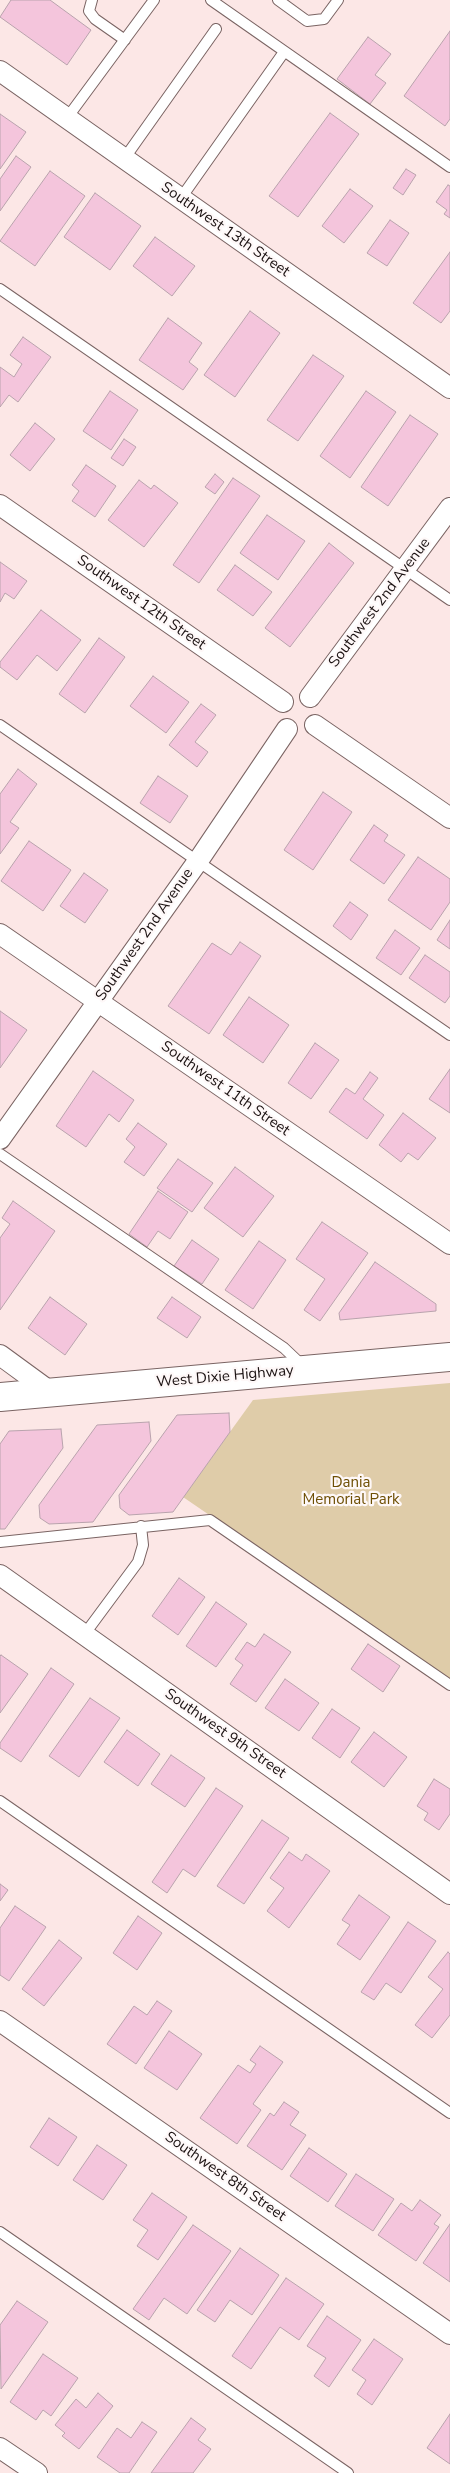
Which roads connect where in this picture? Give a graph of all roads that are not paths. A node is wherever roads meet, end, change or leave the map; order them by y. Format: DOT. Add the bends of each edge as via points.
graph roads {
  1 [pos="92,0"];
  2 [pos="154,0"];
  3 [pos="211,0"];
  4 [pos="278,0"];
  5 [pos="338,0"];
  6 [pos="216,29"];
  7 [pos="125,40"];
  8 [pos="284,52"];
  9 [pos="0,71"];
  10 [pos="67,118"];
  11 [pos="124,159"];
  12 [pos="450,167"];
  13 [pos="181,198"];
  14 [pos="0,289"];
  15 [pos="450,388"];
  16 [pos="0,505"];
  17 [pos="450,508"];
  18 [pos="406,570"];
  19 [pos="450,600"];
  20 [pos="310,697"];
  21 [pos="283,702"];
  22 [pos="0,725"];
  23 [pos="315,725"];
  24 [pos="287,729"];
  25 [pos="450,818"];
  26 [pos="198,861"];
  27 [pos="0,934"];
  28 [pos="98,1001"];
  29 [pos="450,1035"];
  30 [pos="0,1139"];
  31 [pos="0,1154"];
  32 [pos="450,1244"];
  33 [pos="0,1355"];
  34 [pos="450,1357"];
  35 [pos="307,1370"];
  36 [pos="52,1393"];
  37 [pos="0,1397"];
  38 [pos="141,1526"];
  39 [pos="0,1542"];
  40 [pos="0,1575"];
  41 [pos="84,1635"];
  42 [pos="450,1685"];
  43 [pos="0,1801"];
  44 [pos="450,1894"];
  45 [pos="0,2020"];
  46 [pos="450,2112"];
  47 [pos="0,2232"];
  48 [pos="450,2334"];
  49 [pos="0,2448"];
  50 [pos="37,2473"];
  51 [pos="348,2473"];
  1 -- 7 [label="lane" via="89,12"];
  2 -- 7 [label="lane"];
  3 -- 8 [label="lane"];
  4 -- 5 [label="lane" via="307,21 324,19"];
  6 -- 11 [label="lane"];
  7 -- 10 [label="lane"];
  8 -- 12 [label="lane"];
  8 -- 13 [label="lane"];
  9 -- 10 [label="street, Southwest 13th Street"];
  10 -- 11 [label="street, Southwest 13th Street"];
  11 -- 13 [label="street, Southwest 13th Street"];
  13 -- 15 [label="street, Southwest 13th Street"];
  14 -- 18 [label="lane"];
  16 -- 21 [label="street, Southwest 12th Street"];
  17 -- 18 [label="street, Southwest 2nd Avenue"];
  18 -- 19 [label="lane"];
  18 -- 20 [label="street, Southwest 2nd Avenue"];
  20 -- 21 [label="street" via="294,694"];
  20 -- 23 [label="street" via="319,710"];
  21 -- 24 [label="street" via="279,718"];
  22 -- 26 [label="lane"];
  23 -- 24 [label="street" via="300,734"];
  23 -- 25 [label="street"];
  24 -- 26 [label="street, Southwest 2nd Avenue"];
  26 -- 28 [label="street, Southwest 2nd Avenue"];
  26 -- 29 [label="lane"];
  27 -- 28 [label="street, Southwest 11th Street"];
  28 -- 30 [label="street, Southwest 2nd Avenue"];
  28 -- 32 [label="street, Southwest 11th Street"];
  31 -- 35 [label="lane" via="284,1348"];
  33 -- 36 [label="street"];
  34 -- 35 [label="main road, West Dixie Highway"];
  35 -- 36 [label="main road, West Dixie Highway"];
  36 -- 37 [label="main road, West Dixie Highway"];
  38 -- 39 [label="lane"];
  38 -- 41 [label="lane" via="143,1545 138,1562"];
  38 -- 42 [label="lane" via="210,1520"];
  40 -- 41 [label="street, Southwest 9th Street"];
  41 -- 44 [label="street, Southwest 9th Street"];
  43 -- 46 [label="lane"];
  45 -- 48 [label="street, Southwest 8th Street"];
  47 -- 51 [label="lane"];
  49 -- 50 [label="street"];
}
